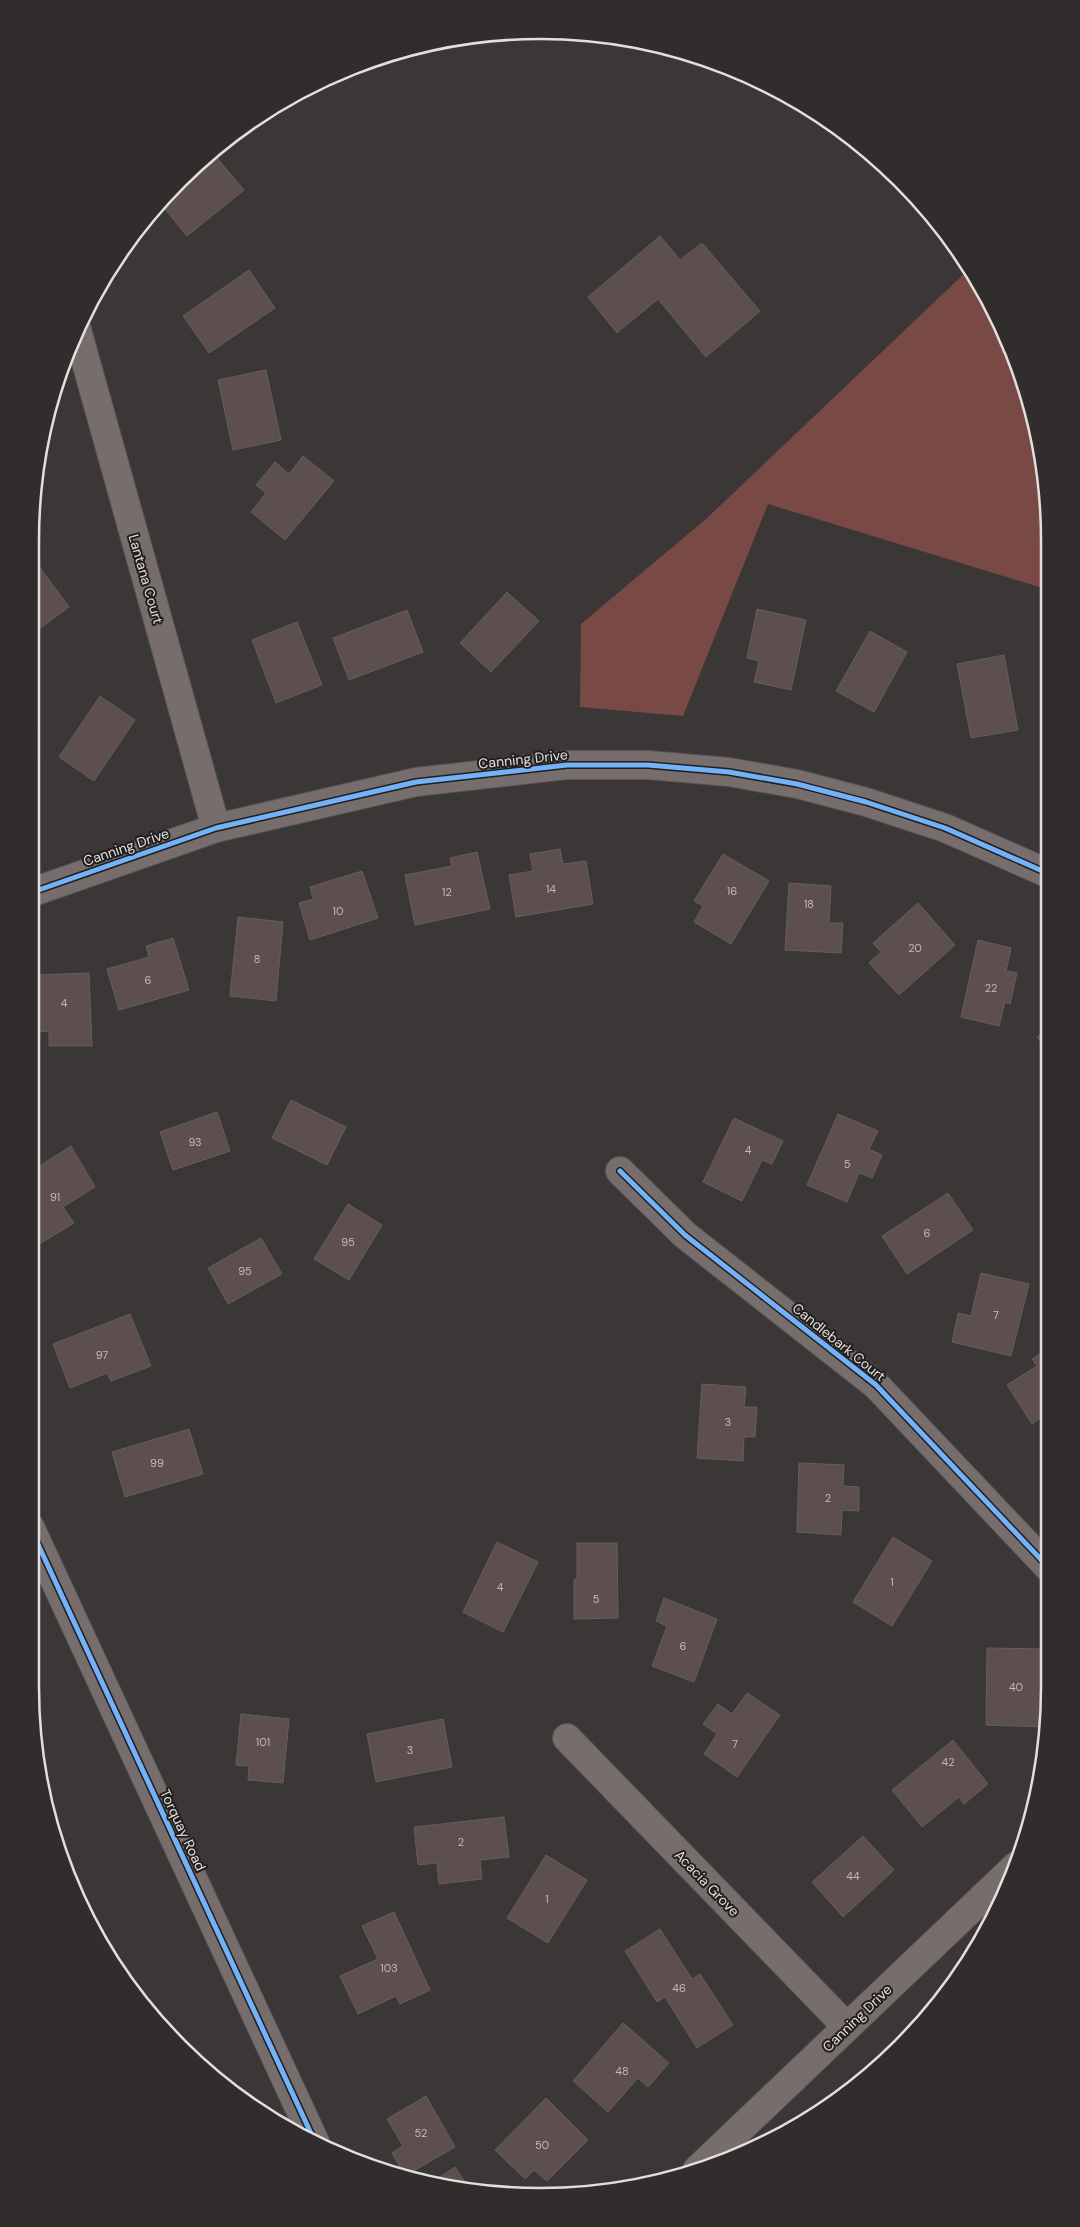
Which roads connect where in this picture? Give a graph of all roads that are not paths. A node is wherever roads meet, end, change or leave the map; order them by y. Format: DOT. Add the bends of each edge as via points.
graph roads {
  1 [pos="80,341"];
  2 [pos="216,828"];
  3 [pos="1041,870"];
  4 [pos="39,890"];
  5 [pos="620,1171"];
  6 [pos="39,1546"];
  7 [pos="1041,1558"];
  8 [pos="567,1738"];
  9 [pos="1003,1878"];
  10 [pos="847,2027"];
  11 [pos="311,2133"];
  12 [pos="708,2159"];
  1 -- 2 [label="street, Lantana Court"];
  2 -- 3 [label="street, Canning Drive" via="416,782 568,765 648,765 729,772 797,784 866,802 945,828"];
  2 -- 4 [label="street, Canning Drive"];
  5 -- 7 [label="street, Candlebark Court" via="685,1235 876,1384"];
  6 -- 11 [label="street, Torquay Road"];
  8 -- 10 [label="street, Acacia Grove"];
  9 -- 10 [label="street, Canning Drive"];
  10 -- 12 [label="street, Canning Drive"];
}
